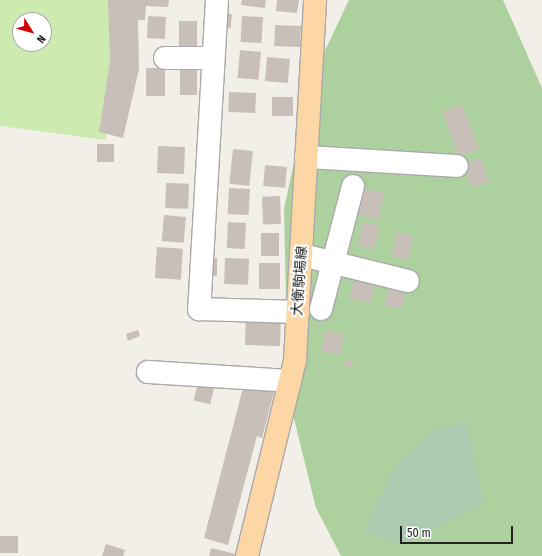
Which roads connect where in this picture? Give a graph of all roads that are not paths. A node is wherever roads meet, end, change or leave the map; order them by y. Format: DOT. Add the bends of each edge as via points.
graph roads {
  1 [pos="217,0"];
  2 [pos="315,0"];
  3 [pos="165,58"];
  4 [pos="213,58"];
  5 [pos="306,157"];
  6 [pos="457,166"];
  7 [pos="353,186"];
  8 [pos="302,255"];
  9 [pos="332,262"];
  10 [pos="408,282"];
  11 [pos="321,309"];
  12 [pos="298,312"];
  13 [pos="148,372"];
  14 [pos="290,381"];
  15 [pos="247,556"];
  1 -- 4 [label="street"];
  2 -- 5 [label="main road, 大衡駒場線"];
  3 -- 4 [label="street"];
  4 -- 12 [label="street" via="199,309"];
  5 -- 6 [label="street"];
  5 -- 8 [label="main road, 大衡駒場線"];
  7 -- 9 [label="street"];
  8 -- 9 [label="street"];
  8 -- 12 [label="main road, 大衡駒場線"];
  9 -- 10 [label="street"];
  9 -- 11 [label="street"];
  12 -- 14 [label="main road, 大衡駒場線" via="295,360"];
  13 -- 14 [label="street"];
  14 -- 15 [label="main road, 大衡駒場線"];
}
